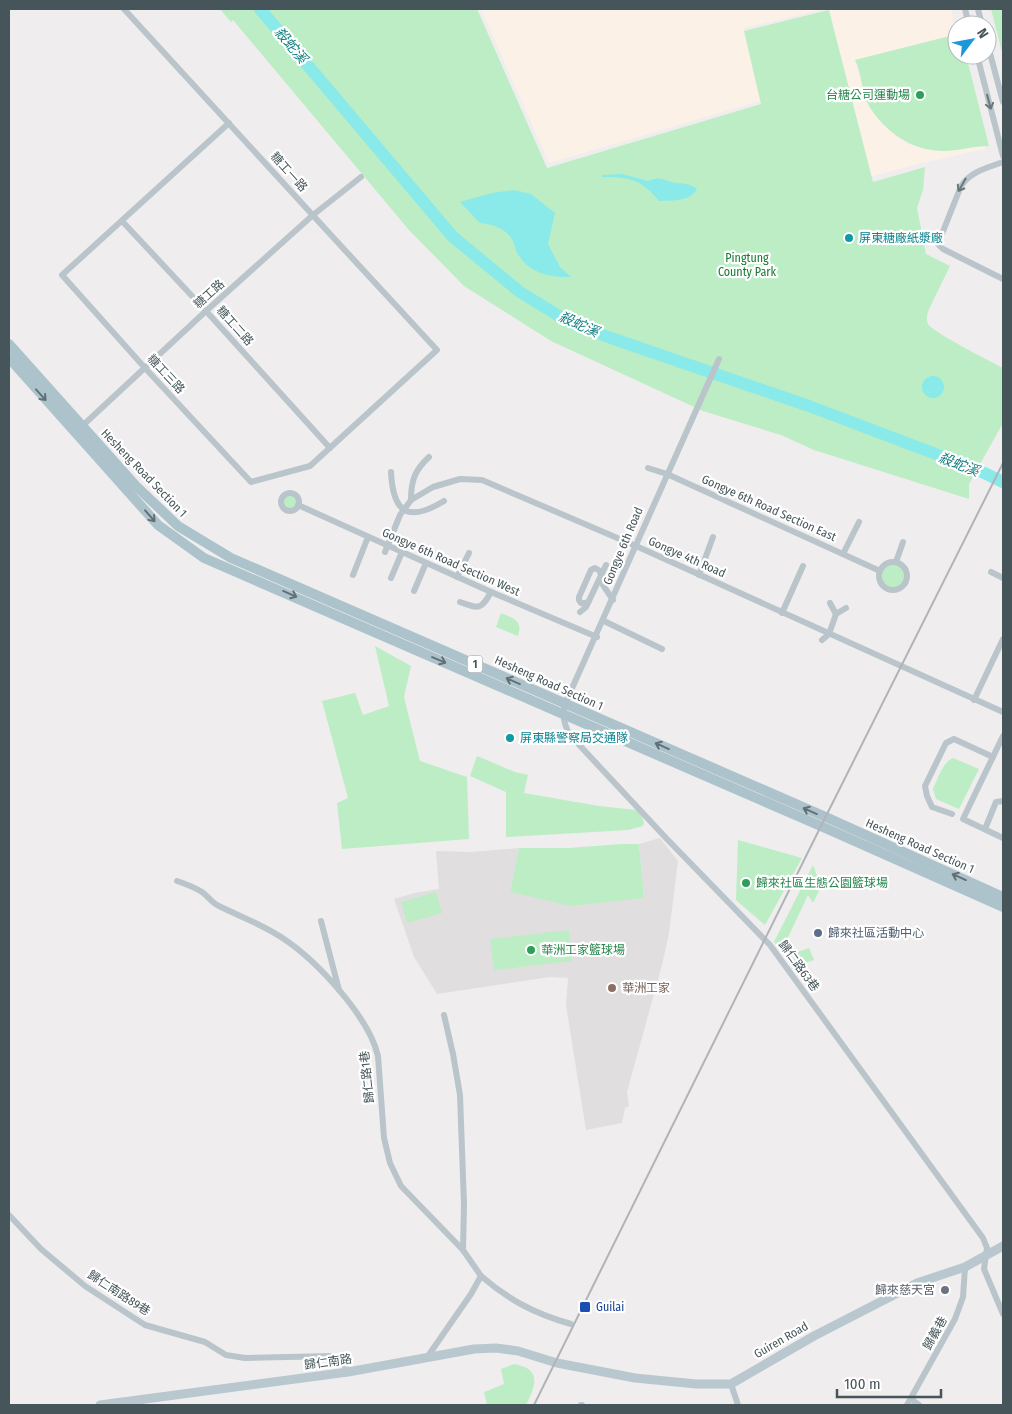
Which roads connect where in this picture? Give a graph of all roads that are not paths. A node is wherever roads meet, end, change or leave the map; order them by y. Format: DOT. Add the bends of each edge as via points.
graph roads {
  1 [pos="124,9"];
  2 [pos="980,65"];
  3 [pos="995,65"];
  4 [pos="1001,83"];
  5 [pos="1003,102"];
  6 [pos="229,123"];
  7 [pos="1003,156"];
  8 [pos="1003,162"];
  9 [pos="361,178"];
  10 [pos="313,215"];
  11 [pos="122,221"];
  12 [pos="1003,279"];
  13 [pos="206,311"];
  14 [pos="9,344"];
  15 [pos="437,350"];
  16 [pos="9,358"];
  17 [pos="719,359"];
  18 [pos="145,368"];
  19 [pos="79,430"];
  20 [pos="330,448"];
  21 [pos="429,457"];
  22 [pos="648,468"];
  23 [pos="391,472"];
  24 [pos="667,474"];
  25 [pos="411,500"];
  26 [pos="444,501"];
  27 [pos="298,506"];
  28 [pos="404,510"];
  29 [pos="859,522"];
  30 [pos="368,537"];
  31 [pos="713,537"];
  32 [pos="902,542"];
  33 [pos="636,546"];
  34 [pos="387,549"];
  35 [pos="402,552"];
  36 [pos="468,553"];
  37 [pos="843,554"];
  38 [pos="896,562"];
  39 [pos="426,563"];
  40 [pos="606,565"];
  41 [pos="803,566"];
  42 [pos="880,570"];
  43 [pos="991,572"];
  44 [pos="353,575"];
  45 [pos="601,575"];
  46 [pos="699,575"];
  47 [pos="457,577"];
  48 [pos="391,578"];
  49 [pos="1003,578"];
  50 [pos="414,591"];
  51 [pos="491,592"];
  52 [pos="613,600"];
  53 [pos="589,601"];
  54 [pos="460,602"];
  55 [pos="830,603"];
  56 [pos="846,608"];
  57 [pos="580,612"];
  58 [pos="782,612"];
  59 [pos="836,614"];
  60 [pos="604,621"];
  61 [pos="829,634"];
  62 [pos="596,637"];
  63 [pos="1003,638"];
  64 [pos="822,640"];
  65 [pos="662,649"];
  66 [pos="974,700"];
  67 [pos="564,709"];
  68 [pos="1003,712"];
  69 [pos="1003,736"];
  70 [pos="993,757"];
  71 [pos="1003,801"];
  72 [pos="952,814"];
  73 [pos="985,829"];
  74 [pos="1003,838"];
  75 [pos="177,881"];
  76 [pos="1003,897"];
  77 [pos="1003,907"];
  78 [pos="321,921"];
  79 [pos="339,991"];
  80 [pos="444,1015"];
  81 [pos="9,1215"];
  82 [pos="1003,1246"];
  83 [pos="463,1250"];
  84 [pos="986,1256"];
  85 [pos="965,1267"];
  86 [pos="481,1276"];
  87 [pos="1003,1314"];
  88 [pos="571,1324"];
  89 [pos="428,1356"];
  90 [pos="348,1372"];
  91 [pos="731,1384"];
  92 [pos="909,1402"];
  93 [pos="100,1405"];
  94 [pos="738,1405"];
  95 [pos="919,1405"];
  1 -- 6 [label="street, 糖工一路"];
  2 -- 7 [label="street, one-way"];
  3 -- 4 [label="street"];
  4 -- 5 [label="street"];
  6 -- 10 [label="street, 糖工一路"];
  6 -- 11 [label="street, 糖工三路"];
  8 -- 12 [label="street, one-way" via="974,172 966,179 938,244"];
  9 -- 10 [label="street, 糖工路"];
  10 -- 13 [label="street, 糖工路"];
  10 -- 15 [label="street, 糖工一路"];
  11 -- 13 [label="street, 糖工二路"];
  11 -- 18 [label="street, 糖工三路" via="62,275"];
  13 -- 18 [label="street, 糖工路"];
  13 -- 20 [label="street, 糖工二路"];
  14 -- 19 [label="main road, Hesheng Road Section 1 / 1"];
  15 -- 20 [label="street, 糖工三路"];
  16 -- 19 [label="main road, Hesheng Road Section 1 / 1, one-way"];
  17 -- 24 [label="street, Gongye 6th Road"];
  18 -- 19 [label="street, 糖工路"];
  18 -- 20 [label="street, 糖工三路" via="251,482 310,466"];
  19 -- 67 [label="main road, Hesheng Road Section 1 / 1" via="178,526 231,558"];
  21 -- 25 [label="street" via="414,476"];
  22 -- 24 [label="street, Gongye 6th Road Section East"];
  23 -- 28 [label="street" via="396,501"];
  24 -- 33 [label="street, Gongye 6th Road"];
  24 -- 37 [label="street, Gongye 6th Road Section East"];
  25 -- 28 [label="street, Gongye 4th Road"];
  25 -- 33 [label="street, Gongye 4th Road" via="433,487 460,478 482,480"];
  26 -- 28 [label="street" via="424,512"];
  27 -- 30 [label="street, Gongye 6th Road Section West"];
  28 -- 34 [label="street, Gongye 4th Road"];
  29 -- 37 [label="street"];
  30 -- 34 [label="street, Gongye 6th Road Section West"];
  30 -- 44 [label="street"];
  31 -- 46 [label="street"];
  32 -- 38 [label="street"];
  33 -- 46 [label="street, Gongye 4th Road"];
  33 -- 52 [label="street, Gongye 6th Road"];
  34 -- 35 [label="street, Gongye 6th Road Section West"];
  35 -- 39 [label="street, Gongye 6th Road Section West"];
  35 -- 48 [label="street"];
  36 -- 47 [label="street"];
  37 -- 42 [label="street, Gongye 6th Road Section East"];
  38 -- 42 [label="street" via="887,563"];
  38 -- 42 [label="street" via="906,571 906,580 901,587 892,590 884,586"];
  39 -- 47 [label="street, Gongye 6th Road Section West"];
  39 -- 50 [label="street"];
  40 -- 45 [label="street"];
  41 -- 58 [label="street"];
  43 -- 49 [label="street"];
  45 -- 52 [label="street" via="603,585"];
  45 -- 53 [label="street"];
  45 -- 53 [label="street" via="597,568 591,570 578,599 583,604"];
  46 -- 58 [label="street, Gongye 4th Road"];
  47 -- 51 [label="street, Gongye 6th Road Section West"];
  51 -- 54 [label="street" via="479,608"];
  51 -- 62 [label="street, Gongye 6th Road Section West"];
  52 -- 60 [label="street, Gongye 6th Road"];
  53 -- 57 [label="street"];
  55 -- 59 [label="street"];
  56 -- 59 [label="street"];
  58 -- 61 [label="street, Gongye 4th Road"];
  59 -- 61 [label="street"];
  60 -- 62 [label="street, Gongye 6th Road"];
  60 -- 65 [label="street"];
  61 -- 64 [label="street"];
  61 -- 66 [label="street, Gongye 4th Road"];
  62 -- 67 [label="street, Gongye 6th Road"];
  63 -- 66 [label="street"];
  66 -- 68 [label="street, Gongye 4th Road"];
  76 -- 67 [label="main road, Hesheng Road Section 1 / 1, one-way"];
  67 -- 77 [label="main road, Hesheng Road Section 1 / 1"];
  67 -- 84 [label="street, 歸仁路63巷" via="569,734 770,945 983,1238"];
  69 -- 70 [label="street"];
  70 -- 72 [label="street" via="954,739 946,744 925,786 932,806"];
  70 -- 73 [label="street" via="963,819"];
  71 -- 73 [label="street" via="993,806"];
  73 -- 74 [label="street"];
  75 -- 79 [label="street, 歸仁路1巷" via="203,892 215,904 284,938 316,964"];
  78 -- 79 [label="street"];
  79 -- 83 [label="street, 歸仁路1巷" via="376,1044 384,1138 390,1163 401,1186"];
  80 -- 83 [label="street" via="460,1095"];
  81 -- 90 [label="street, 歸仁南路89巷" via="41,1249 85,1286 145,1325 205,1342 226,1355 245,1358 332,1356 341,1360"];
  82 -- 84 [label="street, Guiren Road"];
  83 -- 86 [label="street, 歸仁路1巷"];
  84 -- 85 [label="street, Guiren Road"];
  84 -- 87 [label="street" via="984,1269"];
  85 -- 91 [label="street, Guiren Road" via="917,1283 814,1336"];
  85 -- 92 [label="street, 歸義巷" via="963,1296 956,1319"];
  86 -- 88 [label="street, 歸仁路1巷" via="528,1309"];
  86 -- 89 [label="street"];
  89 -- 90 [label="street, 歸仁南路"];
  89 -- 91 [label="street, 歸仁南路" via="496,1348 635,1378"];
  90 -- 93 [label="street, 歸仁南路"];
  91 -- 94 [label="street"];
  92 -- 95 [label="street"];
}
